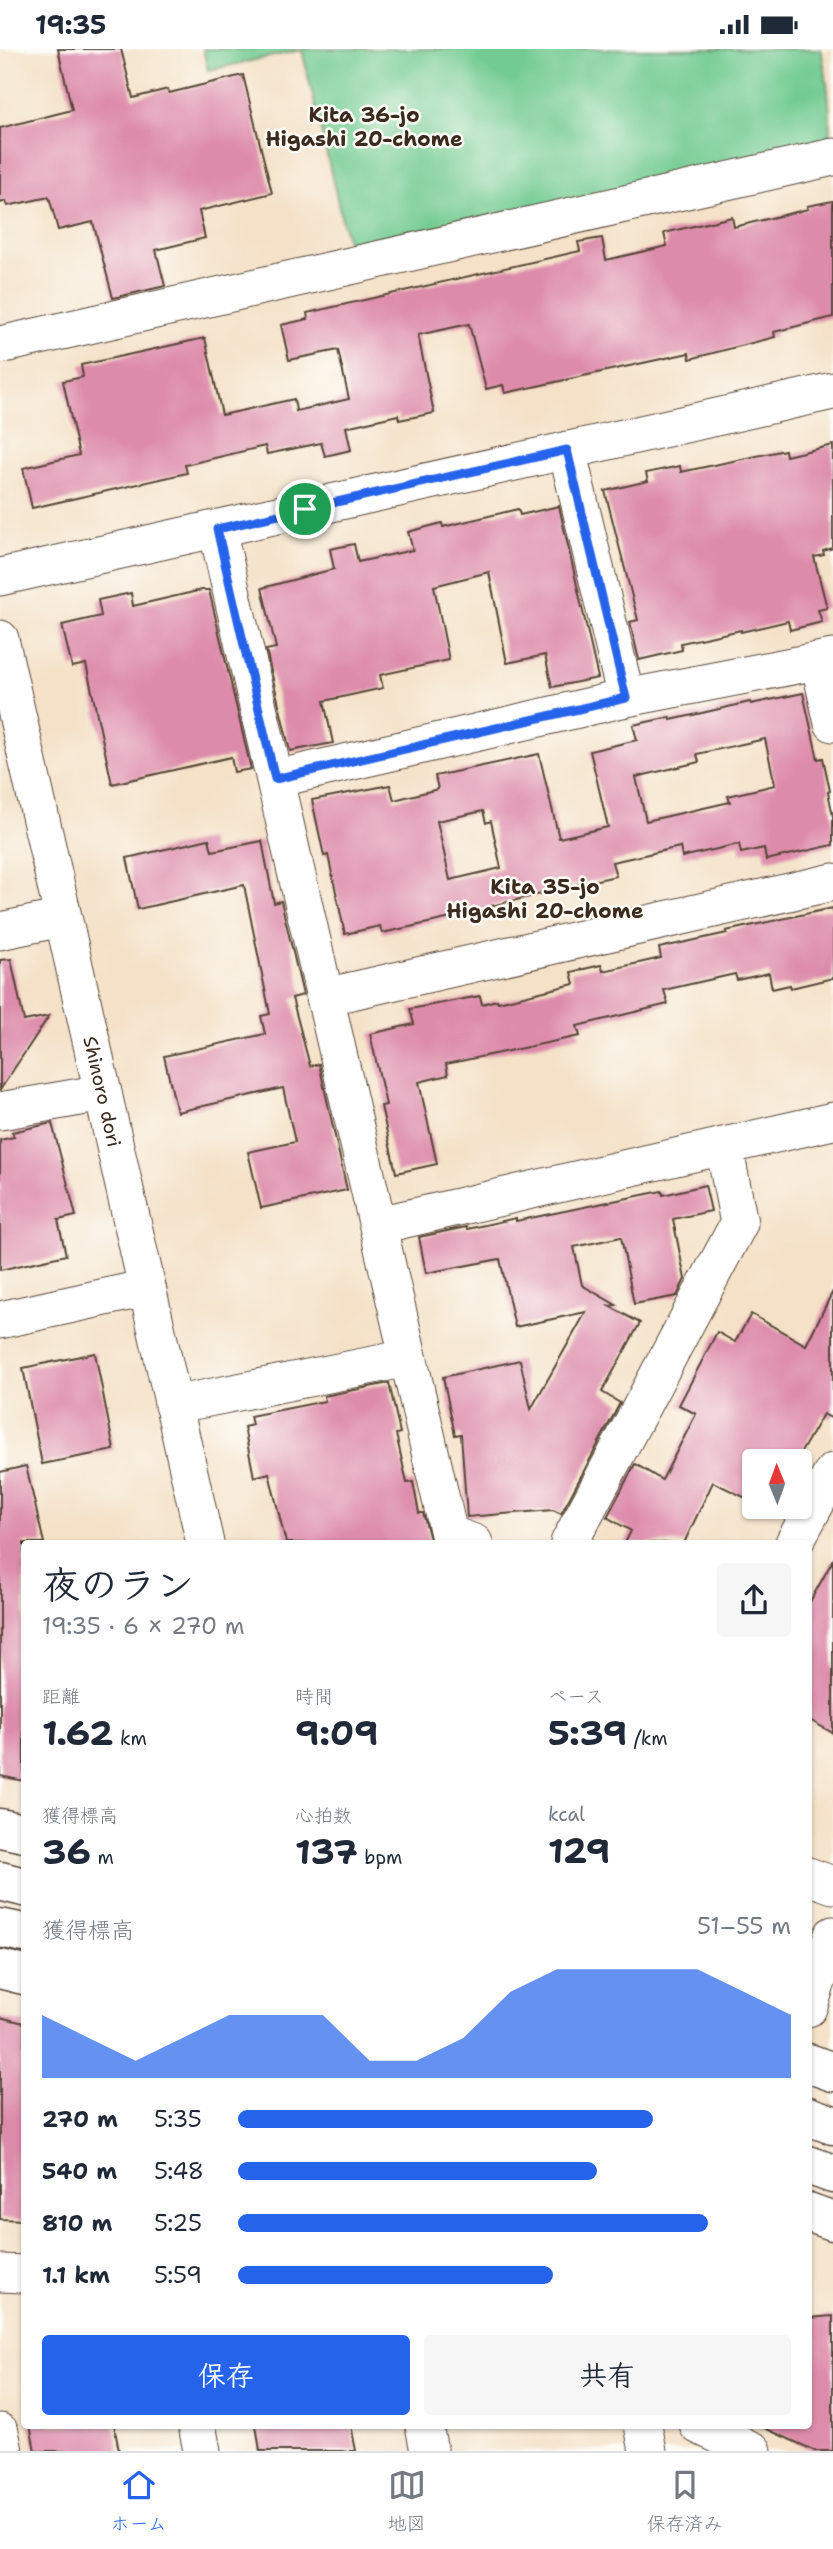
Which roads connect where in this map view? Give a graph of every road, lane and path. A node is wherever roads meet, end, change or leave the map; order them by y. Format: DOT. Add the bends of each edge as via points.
graph roads {
  1 [pos="833,156"];
  2 [pos="0,345"];
  3 [pos="833,391"];
  4 [pos="567,450"];
  5 [pos="217,529"];
  6 [pos="0,577"];
  7 [pos="0,639"];
  8 [pos="826,659"];
  9 [pos="626,698"];
  10 [pos="833,723"];
  11 [pos="275,779"];
  12 [pos="833,882"];
  13 [pos="62,918"];
  14 [pos="0,931"];
  15 [pos="325,997"];
  16 [pos="103,1093"];
  17 [pos="0,1111"];
  18 [pos="833,1121"];
  19 [pos="724,1146"];
  20 [pos="379,1225"];
  21 [pos="147,1288"];
  22 [pos="0,1319"];
  23 [pos="408,1358"];
  24 [pos="173,1405"];
  25 [pos="833,1472"];
  26 [pos="204,1540"];
  27 [pos="466,1540"];
  28 [pos="571,1540"];
  29 [pos="796,1540"];
  30 [pos="0,1828"];
  31 [pos="21,1832"];
  32 [pos="812,1878"];
  33 [pos="0,1881"];
  34 [pos="833,1885"];
  35 [pos="21,1886"];
  36 [pos="0,1928"];
  37 [pos="21,1932"];
  38 [pos="833,1935"];
  39 [pos="0,1969"];
  40 [pos="21,1974"];
  41 [pos="812,1996"];
  42 [pos="812,2064"];
  43 [pos="833,2072"];
  44 [pos="812,2117"];
  45 [pos="833,2125"];
  46 [pos="812,2166"];
  47 [pos="833,2174"];
  48 [pos="812,2214"];
  49 [pos="833,2221"];
  50 [pos="0,2273"];
  51 [pos="21,2274"];
  52 [pos="198,2429"];
  53 [pos="425,2429"];
  54 [pos="644,2429"];
  55 [pos="706,2429"];
  56 [pos="0,2432"];
  57 [pos="4,2451"];
  58 [pos="202,2451"];
  59 [pos="429,2451"];
  60 [pos="648,2451"];
  61 [pos="753,2451"];
  1 -- 2 [label="street"];
  3 -- 4 [label="street"];
  4 -- 5 [label="street"];
  4 -- 9 [label="street"];
  5 -- 6 [label="street"];
  5 -- 11 [label="street"];
  7 -- 13 [label="street, Shinoro dori"];
  8 -- 9 [label="street"];
  8 -- 10 [label="street"];
  9 -- 11 [label="street"];
  11 -- 15 [label="street"];
  12 -- 15 [label="street"];
  13 -- 14 [label="street"];
  13 -- 16 [label="street, Shinoro dori"];
  15 -- 20 [label="street"];
  16 -- 17 [label="street"];
  16 -- 21 [label="street, Shinoro dori"];
  18 -- 19 [label="street"];
  19 -- 20 [label="street"];
  19 -- 28 [label="street" via="739,1223"];
  20 -- 23 [label="street"];
  21 -- 22 [label="street"];
  21 -- 24 [label="street, Shinoro dori"];
  23 -- 24 [label="street"];
  23 -- 27 [label="street" via="449,1534"];
  24 -- 26 [label="street, Shinoro dori"];
  25 -- 29 [label="street"];
  30 -- 31 [label="highway"];
  32 -- 34 [label="street"];
  33 -- 35 [label="highway"];
  36 -- 37 [label="highway"];
  38 -- 41 [label="street"];
  39 -- 40 [label="highway"];
  42 -- 43 [label="highway"];
  44 -- 45 [label="highway"];
  46 -- 47 [label="highway"];
  48 -- 49 [label="highway"];
  50 -- 51 [label="street"];
  52 -- 58 [label="street"];
  53 -- 59 [label="street"];
  54 -- 60 [label="street"];
  55 -- 61 [label="street"];
  56 -- 57 [label="street"];
}
